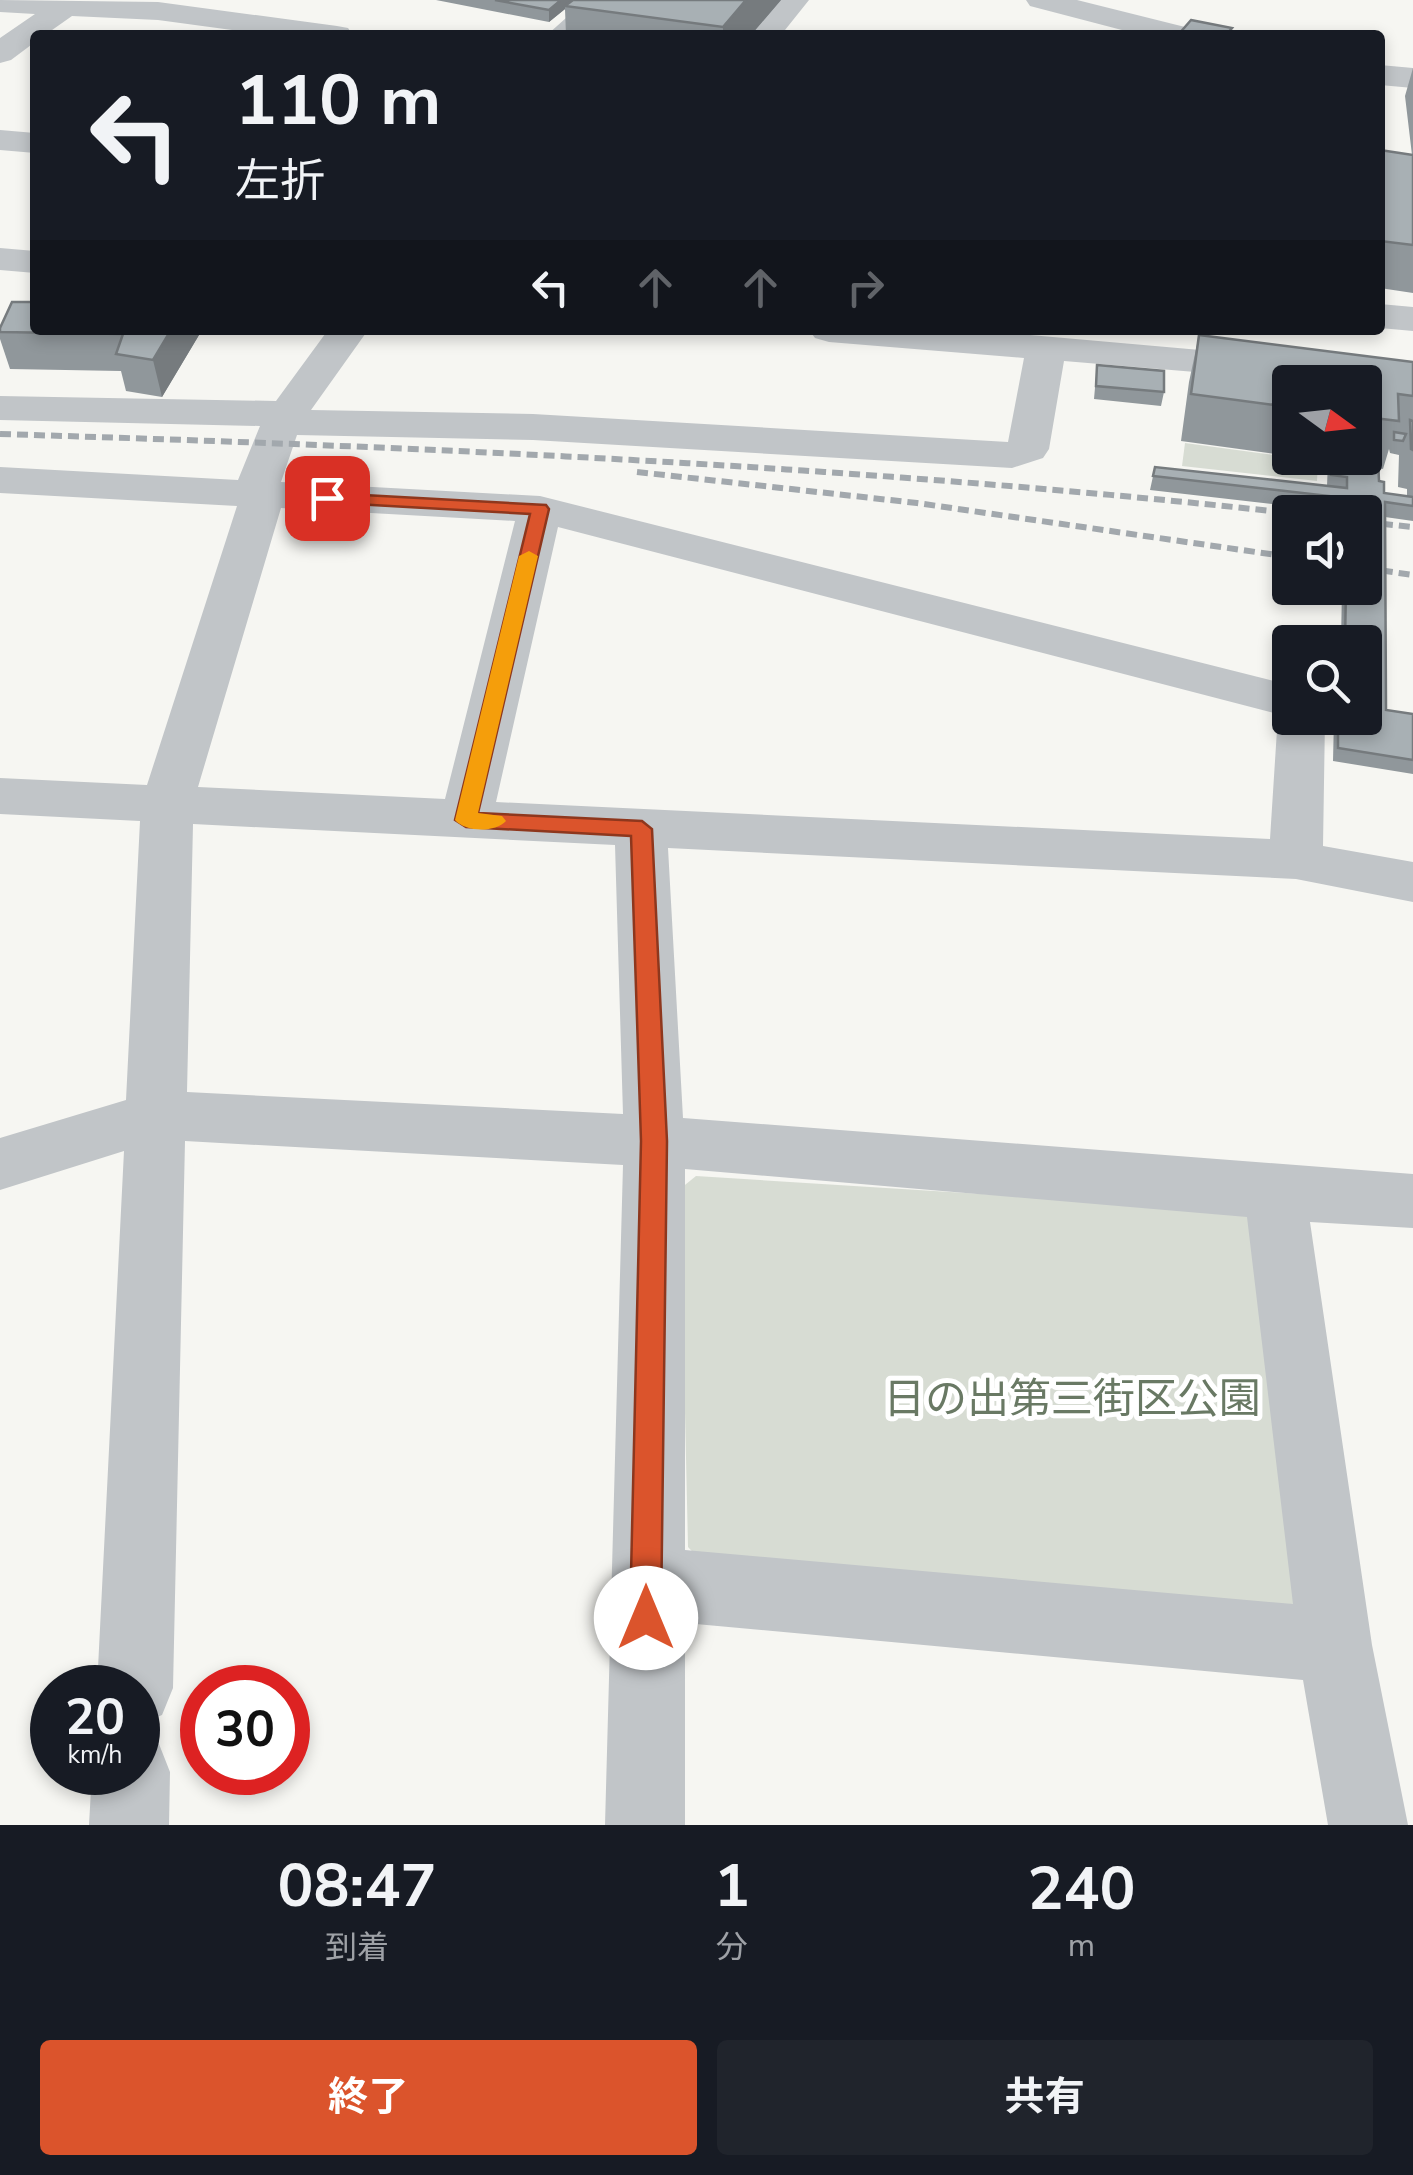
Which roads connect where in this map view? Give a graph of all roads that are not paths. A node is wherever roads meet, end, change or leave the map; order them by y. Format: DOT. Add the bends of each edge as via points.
graph roads {
  1 [pos="604,0"];
  2 [pos="794,0"];
  3 [pos="1041,0"];
  4 [pos="1154,0"];
  5 [pos="0,3"];
  6 [pos="70,3"];
  7 [pos="1121,29"];
  8 [pos="33,30"];
  9 [pos="300,30"];
  10 [pos="569,30"];
  11 [pos="768,30"];
  12 [pos="30,32"];
  13 [pos="0,54"];
  14 [pos="1385,75"];
  15 [pos="1413,78"];
  16 [pos="0,140"];
  17 [pos="30,143"];
  18 [pos="0,259"];
  19 [pos="30,262"];
  20 [pos="1385,316"];
  21 [pos="1413,319"];
  22 [pos="345,335"];
  23 [pos="889,335"];
  24 [pos="1228,339"];
  25 [pos="1046,348"];
  26 [pos="1272,377"];
  27 [pos="0,408"];
  28 [pos="288,418"];
  29 [pos="0,480"];
  30 [pos="256,494"];
  31 [pos="540,509"];
  32 [pos="1272,696"];
  33 [pos="1300,735"];
  34 [pos="0,796"];
  35 [pos="168,804"];
  36 [pos="466,820"];
  37 [pos="642,829"];
  38 [pos="1296,860"];
  39 [pos="1413,882"];
  40 [pos="158,1115"];
  41 [pos="654,1141"];
  42 [pos="0,1164"];
  43 [pos="1276,1193"];
  44 [pos="1413,1200"];
  45 [pos="646,1583"];
  46 [pos="1335,1645"];
  47 [pos="136,1665"];
  48 [pos="131,1795"];
  49 [pos="129,1825"];
  50 [pos="645,1825"];
  51 [pos="1368,1825"];
  1 -- 10 [label="street"];
  2 -- 11 [label="street"];
  3 -- 7 [label="street"];
  4 -- 7 [label="street"];
  5 -- 6 [label="street"];
  6 -- 8 [label="street"];
  6 -- 9 [label="street"];
  12 -- 13 [label="street"];
  14 -- 15 [label="street"];
  16 -- 17 [label="street"];
  18 -- 19 [label="street"];
  20 -- 21 [label="street"];
  22 -- 28 [label="street"];
  23 -- 25 [label="street"];
  24 -- 25 [label="street"];
  24 -- 26 [label="street"];
  25 -- 28 [label="street" via="1028,449 1012,454"];
  27 -- 28 [label="street"];
  28 -- 30 [label="street" via="258,472"];
  29 -- 30 [label="street"];
  30 -- 31 [label="street"];
  30 -- 35 [label="street" via="260,514"];
  31 -- 32 [label="street"];
  31 -- 36 [label="street"];
  33 -- 38 [label="street"];
  34 -- 35 [label="street"];
  35 -- 36 [label="street"];
  35 -- 40 [label="street"];
  36 -- 37 [label="street"];
  37 -- 38 [label="street"];
  37 -- 41 [label="street"];
  38 -- 39 [label="street"];
  40 -- 41 [label="street"];
  40 -- 42 [label="street"];
  40 -- 47 [label="street"];
  41 -- 43 [label="street"];
  41 -- 45 [label="street"];
  43 -- 44 [label="street"];
  43 -- 46 [label="street"];
  45 -- 46 [label="street"];
  45 -- 50 [label="street"];
  46 -- 51 [label="street"];
  48 -- 49 [label="street"];
}
